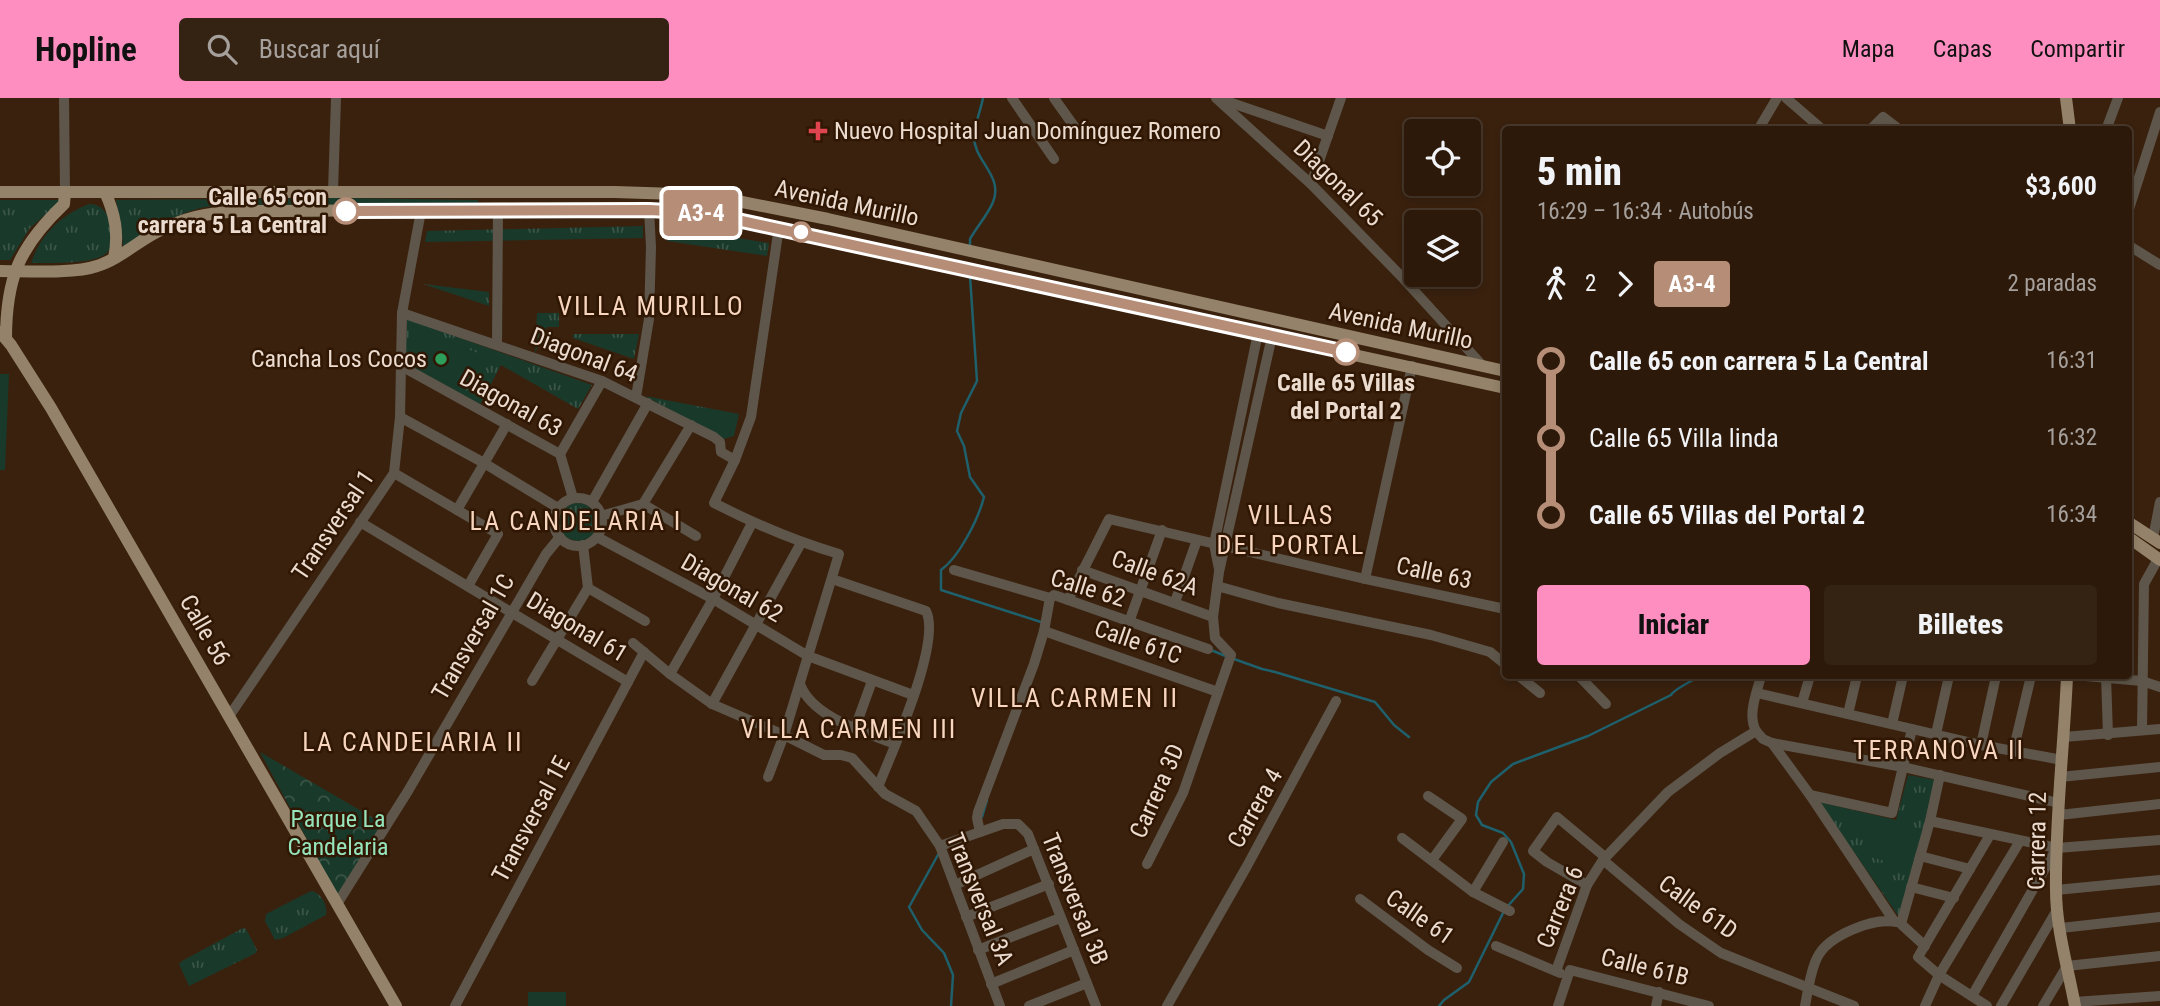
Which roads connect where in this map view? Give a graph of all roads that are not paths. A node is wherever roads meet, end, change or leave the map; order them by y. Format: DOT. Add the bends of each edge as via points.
graph roads {
  1 [pos="64,98"];
  2 [pos="336,98"];
  3 [pos="1012,98"];
  4 [pos="1054,98"];
  5 [pos="1217,98"];
  6 [pos="1329,98"];
  7 [pos="1777,98"];
  8 [pos="1786,98"];
  9 [pos="2066,98"];
  10 [pos="2118,98"];
  11 [pos="1341,100"];
  12 [pos="2160,112"];
  13 [pos="1760,126"];
  14 [pos="1818,126"];
  15 [pos="1873,126"];
  16 [pos="1895,126"];
  17 [pos="2070,126"];
  18 [pos="2108,126"];
  19 [pos="1076,129"];
  20 [pos="1328,136"];
  21 [pos="1054,159"];
  22 [pos="1311,184"];
  23 [pos="333,191"];
  24 [pos="0,192"];
  25 [pos="65,192"];
  26 [pos="105,192"];
  27 [pos="482,192"];
  28 [pos="2132,200"];
  29 [pos="482,210"];
  30 [pos="498,210"];
  31 [pos="649,210"];
  32 [pos="421,211"];
  33 [pos="779,228"];
  34 [pos="2132,247"];
  35 [pos="114,258"];
  36 [pos="2159,261"];
  37 [pos="0,271"];
  38 [pos="15,271"];
  39 [pos="402,313"];
  40 [pos="1258,333"];
  41 [pos="3,336"];
  42 [pos="1272,336"];
  43 [pos="497,344"];
  44 [pos="1482,365"];
  45 [pos="401,366"];
  46 [pos="1412,366"];
  47 [pos="1502,370"];
  48 [pos="602,381"];
  49 [pos="1247,387"];
  50 [pos="1502,387"];
  51 [pos="1260,390"];
  52 [pos="636,397"];
  53 [pos="649,403"];
  54 [pos="400,417"];
  55 [pos="508,424"];
  56 [pos="691,425"];
  57 [pos="560,453"];
  58 [pos="734,460"];
  59 [pos="484,463"];
  60 [pos="394,473"];
  61 [pos="573,498"];
  62 [pos="592,502"];
  63 [pos="2160,502"];
  64 [pos="643,504"];
  65 [pos="558,508"];
  66 [pos="457,510"];
  67 [pos="601,516"];
  68 [pos="360,522"];
  69 [pos="752,523"];
  70 [pos="2132,525"];
  71 [pos="1162,530"];
  72 [pos="696,536"];
  73 [pos="560,537"];
  74 [pos="597,537"];
  75 [pos="1197,540"];
  76 [pos="2132,540"];
  77 [pos="2157,541"];
  78 [pos="801,543"];
  79 [pos="1214,544"];
  80 [pos="583,545"];
  81 [pos="1225,547"];
  82 [pos="2159,559"];
  83 [pos="954,570"];
  84 [pos="1082,570"];
  85 [pos="1219,572"];
  86 [pos="832,579"];
  87 [pos="1364,579"];
  88 [pos="468,586"];
  89 [pos="1217,586"];
  90 [pos="588,588"];
  91 [pos="1140,590"];
  92 [pos="1050,598"];
  93 [pos="713,599"];
  94 [pos="1068,600"];
  95 [pos="1175,603"];
  96 [pos="1502,608"];
  97 [pos="511,612"];
  98 [pos="1213,617"];
  99 [pos="645,621"];
  100 [pos="1129,622"];
  101 [pos="756,626"];
  102 [pos="1044,631"];
  103 [pos="557,639"];
  104 [pos="633,643"];
  105 [pos="1208,649"];
  106 [pos="644,652"];
  107 [pos="808,656"];
  108 [pos="1502,662"];
  109 [pos="670,674"];
  110 [pos="1523,679"];
  111 [pos="1582,679"];
  112 [pos="1760,679"];
  113 [pos="1809,679"];
  114 [pos="1856,679"];
  115 [pos="1902,679"];
  116 [pos="1949,679"];
  117 [pos="1995,679"];
  118 [pos="2030,679"];
  119 [pos="2067,679"];
  120 [pos="2106,679"];
  121 [pos="2124,679"];
  122 [pos="532,681"];
  123 [pos="872,681"];
  124 [pos="2142,681"];
  125 [pos="628,682"];
  126 [pos="800,684"];
  127 [pos="2160,687"];
  128 [pos="1218,692"];
  129 [pos="1540,693"];
  130 [pos="1757,693"];
  131 [pos="913,695"];
  132 [pos="1336,701"];
  133 [pos="1802,703"];
  134 [pos="712,704"];
  135 [pos="1606,704"];
  136 [pos="1848,714"];
  137 [pos="230,715"];
  138 [pos="1892,724"];
  139 [pos="855,728"];
  140 [pos="1912,729"];
  141 [pos="2160,729"];
  142 [pos="2142,730"];
  143 [pos="1756,731"];
  144 [pos="1936,734"];
  145 [pos="2108,734"];
  146 [pos="784,735"];
  147 [pos="2064,737"];
  148 [pos="1772,743"];
  149 [pos="895,744"];
  150 [pos="1981,746"];
  151 [pos="2013,752"];
  152 [pos="2063,760"];
  153 [pos="1903,767"];
  154 [pos="2160,767"];
  155 [pos="1940,775"];
  156 [pos="768,777"];
  157 [pos="2060,777"];
  158 [pos="878,787"];
  159 [pos="1810,795"];
  160 [pos="1428,796"];
  161 [pos="2160,804"];
  162 [pos="2059,809"];
  163 [pos="1930,821"];
  164 [pos="980,832"];
  165 [pos="1990,835"];
  166 [pos="1402,838"];
  167 [pos="2160,840"];
  168 [pos="2020,841"];
  169 [pos="1503,842"];
  170 [pos="940,846"];
  171 [pos="2057,848"];
  172 [pos="1034,849"];
  173 [pos="1920,856"];
  174 [pos="1604,858"];
  175 [pos="1432,860"];
  176 [pos="1147,863"];
  177 [pos="1970,869"];
  178 [pos="2160,880"];
  179 [pos="1049,884"];
  180 [pos="955,885"];
  181 [pos="1587,885"];
  182 [pos="1911,887"];
  183 [pos="2056,890"];
  184 [pos="1473,892"];
  185 [pos="1954,898"];
  186 [pos="1360,900"];
  187 [pos="337,904"];
  188 [pos="1506,909"];
  189 [pos="2057,910"];
  190 [pos="966,917"];
  191 [pos="2160,917"];
  192 [pos="1060,918"];
  193 [pos="1898,922"];
  194 [pos="2061,928"];
  195 [pos="1496,946"];
  196 [pos="1925,946"];
  197 [pos="978,950"];
  198 [pos="1074,950"];
  199 [pos="2160,956"];
  200 [pos="2067,966"];
  201 [pos="1457,968"];
  202 [pos="1556,971"];
  203 [pos="1568,973"];
  204 [pos="1939,975"];
  205 [pos="1087,983"];
  206 [pos="991,984"];
  207 [pos="1809,988"];
  208 [pos="1659,992"];
  209 [pos="1972,996"];
  210 [pos="2160,996"];
  211 [pos="2075,1004"];
  212 [pos="396,1006"];
  213 [pos="455,1006"];
  214 [pos="1000,1006"];
  215 [pos="1029,1006"];
  216 [pos="1096,1006"];
  217 [pos="1167,1006"];
  218 [pos="1559,1006"];
  219 [pos="1656,1006"];
  220 [pos="1709,1006"];
  221 [pos="1805,1006"];
  222 [pos="1854,1006"];
  223 [pos="1925,1006"];
  224 [pos="1987,1006"];
  225 [pos="2001,1006"];
  226 [pos="2043,1006"];
  1 -- 25 [label="street"];
  2 -- 23 [label="street"];
  3 -- 21 [label="street"];
  4 -- 19 [label="street"];
  5 -- 20 [label="street"];
  5 -- 22 [label="street, Diagonal 65"];
  6 -- 11 [label="street"];
  7 -- 13 [label="street"];
  8 -- 14 [label="street"];
  9 -- 17 [label="main road"];
  10 -- 18 [label="street"];
  11 -- 20 [label="street"];
  12 -- 28 [label="street"];
  15 -- 16 [label="street" via="1883,117"];
  20 -- 22 [label="street"];
  22 -- 44 [label="street, Diagonal 65"];
  23 -- 26 [label="main road, Avenida Murillo"];
  23 -- 27 [label="main road, Avenida Murillo"];
  24 -- 25 [label="main road, Avenida Murillo"];
  25 -- 26 [label="main road, Avenida Murillo"];
  25 -- 38 [label="main road, Calle 56" via="64,204 31,239"];
  26 -- 35 [label="main road" via="115,219"];
  27 -- 29 [label="main road"];
  27 -- 44 [label="main road, Avenida Murillo" via="707,195"];
  29 -- 30 [label="main road, Avenida Murillo"];
  29 -- 32 [label="main road, Avenida Murillo"];
  30 -- 31 [label="main road, Avenida Murillo"];
  30 -- 43 [label="street"];
  31 -- 33 [label="main road, Avenida Murillo" via="705,213"];
  31 -- 52 [label="street" via="649,319"];
  32 -- 35 [label="main road, Avenida Murillo" via="205,213 153,233"];
  32 -- 39 [label="street, Transversal 1"];
  33 -- 40 [label="main road, Avenida Murillo"];
  33 -- 58 [label="street" via="751,417"];
  34 -- 36 [label="street"];
  35 -- 38 [label="main road, Avenida Murillo" via="81,270"];
  37 -- 38 [label="main road, Avenida Murillo"];
  38 -- 41 [label="main road, Calle 56"];
  39 -- 43 [label="street, Diagonal 64"];
  39 -- 45 [label="street, Transversal 1"];
  40 -- 42 [label="main road, Avenida Murillo"];
  40 -- 49 [label="street"];
  41 -- 137 [label="main road, Calle 56" via="51,408"];
  42 -- 46 [label="main road, Avenida Murillo"];
  42 -- 51 [label="street"];
  43 -- 48 [label="street, Diagonal 64"];
  44 -- 47 [label="main road, Avenida Murillo"];
  45 -- 54 [label="street, Transversal 1"];
  45 -- 55 [label="street, Diagonal 63"];
  46 -- 50 [label="main road, Avenida Murillo"];
  46 -- 87 [label="street"];
  48 -- 52 [label="street, Diagonal 64"];
  48 -- 57 [label="street"];
  49 -- 51 [label="street"];
  49 -- 79 [label="street"];
  51 -- 81 [label="street"];
  52 -- 53 [label="street, Diagonal 64"];
  53 -- 56 [label="street, Diagonal 64"];
  53 -- 62 [label="street"];
  54 -- 59 [label="street"];
  54 -- 60 [label="street, Transversal 1"];
  55 -- 57 [label="street, Diagonal 63"];
  55 -- 59 [label="street"];
  56 -- 58 [label="street, Diagonal 64" via="718,439 721,453"];
  56 -- 64 [label="street"];
  57 -- 61 [label="street, Diagonal 63"];
  58 -- 69 [label="street" via="714,503"];
  59 -- 65 [label="street"];
  59 -- 66 [label="street"];
  60 -- 66 [label="street"];
  60 -- 68 [label="street, Transversal 1"];
  61 -- 62 [label="street"];
  61 -- 65 [label="street"];
  62 -- 67 [label="street"];
  63 -- 77 [label="street"];
  64 -- 67 [label="street"];
  64 -- 72 [label="street"];
  65 -- 73 [label="street" via="554,521"];
  66 -- 88 [label="street" via="498,534"];
  67 -- 74 [label="street"];
  68 -- 88 [label="street, Diagonal 61"];
  68 -- 137 [label="street, Transversal 1"];
  69 -- 78 [label="street"];
  69 -- 93 [label="street"];
  70 -- 77 [label="main road"];
  71 -- 75 [label="street, Calle 63"];
  71 -- 84 [label="street, Calle 63" via="1109,519"];
  71 -- 91 [label="street"];
  73 -- 80 [label="street"];
  73 -- 97 [label="street, Transversal 1C"];
  74 -- 80 [label="street"];
  74 -- 93 [label="street, Diagonal 62"];
  75 -- 79 [label="street, Calle 63"];
  75 -- 95 [label="street"];
  76 -- 82 [label="main road"];
  78 -- 86 [label="street" via="839,554"];
  78 -- 101 [label="street"];
  79 -- 81 [label="street, Calle 63"];
  79 -- 85 [label="street"];
  80 -- 90 [label="street"];
  81 -- 85 [label="street"];
  81 -- 87 [label="street, Calle 63"];
  82 -- 124 [label="street" via="2144,584"];
  83 -- 92 [label="street, Calle 62"];
  84 -- 91 [label="street, Calle 62A"];
  84 -- 94 [label="street"];
  85 -- 89 [label="street"];
  86 -- 107 [label="street"];
  86 -- 131 [label="street" via="926,611 930,621 926,655"];
  87 -- 96 [label="street, Calle 63"];
  88 -- 97 [label="street, Diagonal 61"];
  89 -- 98 [label="street"];
  89 -- 108 [label="street" via="1431,635 1490,652"];
  90 -- 99 [label="street"];
  90 -- 103 [label="street"];
  91 -- 95 [label="street, Calle 62A"];
  91 -- 100 [label="street"];
  92 -- 94 [label="street, Calle 62"];
  92 -- 102 [label="street"];
  93 -- 101 [label="street, Diagonal 62"];
  93 -- 109 [label="street"];
  94 -- 100 [label="street, Calle 62"];
  95 -- 98 [label="street, Calle 62A"];
  97 -- 103 [label="street, Diagonal 61"];
  97 -- 187 [label="street, Transversal 1C"];
  98 -- 128 [label="street, Carrera 3D" via="1215,638 1230,658"];
  100 -- 105 [label="street, Calle 62"];
  101 -- 107 [label="street, Diagonal 62"];
  101 -- 134 [label="street"];
  102 -- 128 [label="street, Calle 61C"];
  102 -- 164 [label="street" via="978,812"];
  103 -- 122 [label="street"];
  103 -- 125 [label="street, Diagonal 61"];
  104 -- 106 [label="street"];
  106 -- 109 [label="street"];
  106 -- 125 [label="street, Transversal 1E"];
  107 -- 123 [label="street, Diagonal 62"];
  107 -- 126 [label="street"];
  109 -- 134 [label="street"];
  110 -- 129 [label="street"];
  111 -- 135 [label="street"];
  112 -- 130 [label="street"];
  113 -- 133 [label="street"];
  114 -- 136 [label="street"];
  115 -- 138 [label="street"];
  116 -- 144 [label="street"];
  117 -- 150 [label="street"];
  118 -- 151 [label="street"];
  119 -- 147 [label="main road, Carrera 12"];
  120 -- 145 [label="street"];
  121 -- 124 [label="street"];
  123 -- 131 [label="street, Diagonal 62"];
  123 -- 139 [label="street"];
  124 -- 127 [label="street"];
  124 -- 142 [label="street"];
  125 -- 213 [label="street, Transversal 1E"];
  126 -- 139 [label="street" via="817,708"];
  126 -- 146 [label="street"];
  128 -- 176 [label="street, Carrera 3D" via="1183,793"];
  130 -- 133 [label="street"];
  130 -- 143 [label="street" via="1752,724"];
  131 -- 149 [label="street"];
  132 -- 217 [label="street, Carrera 4"];
  133 -- 136 [label="street"];
  134 -- 146 [label="street"];
  136 -- 138 [label="street"];
  137 -- 187 [label="main road, Calle 56"];
  138 -- 140 [label="street"];
  139 -- 149 [label="street"];
  140 -- 144 [label="street"];
  140 -- 153 [label="street"];
  141 -- 142 [label="street"];
  142 -- 145 [label="street"];
  143 -- 148 [label="street"];
  143 -- 174 [label="street, Carrera 6" via="1668,792"];
  144 -- 150 [label="street"];
  145 -- 147 [label="street"];
  146 -- 156 [label="street"];
  146 -- 158 [label="street" via="824,755 852,758"];
  147 -- 152 [label="main road, Carrera 12"];
  148 -- 153 [label="street"];
  148 -- 159 [label="street"];
  149 -- 158 [label="street"];
  150 -- 151 [label="street"];
  151 -- 152 [label="street"];
  152 -- 157 [label="main road, Carrera 12"];
  153 -- 155 [label="street"];
  153 -- 159 [label="street" via="1892,813"];
  154 -- 157 [label="street"];
  155 -- 162 [label="street"];
  155 -- 163 [label="street"];
  157 -- 162 [label="main road, Carrera 12"];
  158 -- 170 [label="street, Transversal 3A" via="916,811"];
  159 -- 193 [label="street"];
  160 -- 175 [label="street" via="1462,819"];
  161 -- 162 [label="street"];
  162 -- 171 [label="main road, Carrera 12"];
  163 -- 165 [label="street"];
  163 -- 173 [label="street"];
  164 -- 170 [label="street"];
  164 -- 172 [label="street, Transversal 3B" via="1018,824"];
  165 -- 168 [label="street"];
  165 -- 177 [label="street"];
  166 -- 175 [label="street"];
  167 -- 171 [label="street"];
  168 -- 171 [label="street"];
  168 -- 204 [label="street"];
  169 -- 184 [label="street"];
  170 -- 180 [label="street, Transversal 3A"];
  171 -- 183 [label="main road, Carrera 12"];
  171 -- 209 [label="street"];
  172 -- 179 [label="street, Transversal 3B"];
  172 -- 180 [label="street"];
  173 -- 177 [label="street"];
  173 -- 182 [label="street"];
  174 -- 181 [label="street, Carrera 6"];
  174 -- 181 [label="street, Calle 61D" via="1557,817 1534,851"];
  174 -- 207 [label="street, Calle 61D" via="1679,924 1721,953"];
  175 -- 184 [label="street"];
  177 -- 185 [label="street"];
  178 -- 183 [label="street"];
  179 -- 190 [label="street"];
  179 -- 192 [label="street, Transversal 3B"];
  180 -- 190 [label="street, Transversal 3A"];
  181 -- 202 [label="street, Carrera 6"];
  182 -- 185 [label="street"];
  182 -- 193 [label="street"];
  183 -- 189 [label="main road, Carrera 12"];
  184 -- 188 [label="street"];
  185 -- 196 [label="street"];
  186 -- 201 [label="street, Calle 61"];
  187 -- 212 [label="main road, Calle 56"];
  189 -- 194 [label="main road, Carrera 12"];
  189 -- 225 [label="street"];
  190 -- 197 [label="street, Transversal 3A"];
  191 -- 194 [label="street"];
  192 -- 197 [label="street"];
  192 -- 198 [label="street, Transversal 3B"];
  193 -- 196 [label="street"];
  193 -- 207 [label="street" via="1873,922 1824,946 1815,960"];
  194 -- 200 [label="main road, Carrera 12"];
  195 -- 202 [label="street, Calle 61B"];
  196 -- 204 [label="street" via="1918,957"];
  197 -- 206 [label="street, Transversal 3A"];
  198 -- 205 [label="street, Transversal 3B"];
  198 -- 206 [label="street"];
  199 -- 200 [label="street"];
  200 -- 211 [label="main road, Carrera 12"];
  200 -- 226 [label="street"];
  202 -- 203 [label="street, Calle 61B"];
  203 -- 208 [label="street, Calle 61B"];
  203 -- 218 [label="street"];
  204 -- 209 [label="street"];
  204 -- 223 [label="street"];
  205 -- 215 [label="street"];
  205 -- 216 [label="street, Transversal 3B"];
  206 -- 214 [label="street, Transversal 3A"];
  207 -- 221 [label="street"];
  207 -- 222 [label="street, Calle 61D"];
  208 -- 219 [label="street"];
  208 -- 220 [label="street, Calle 61B"];
  209 -- 224 [label="street"];
  210 -- 211 [label="street"];
}
